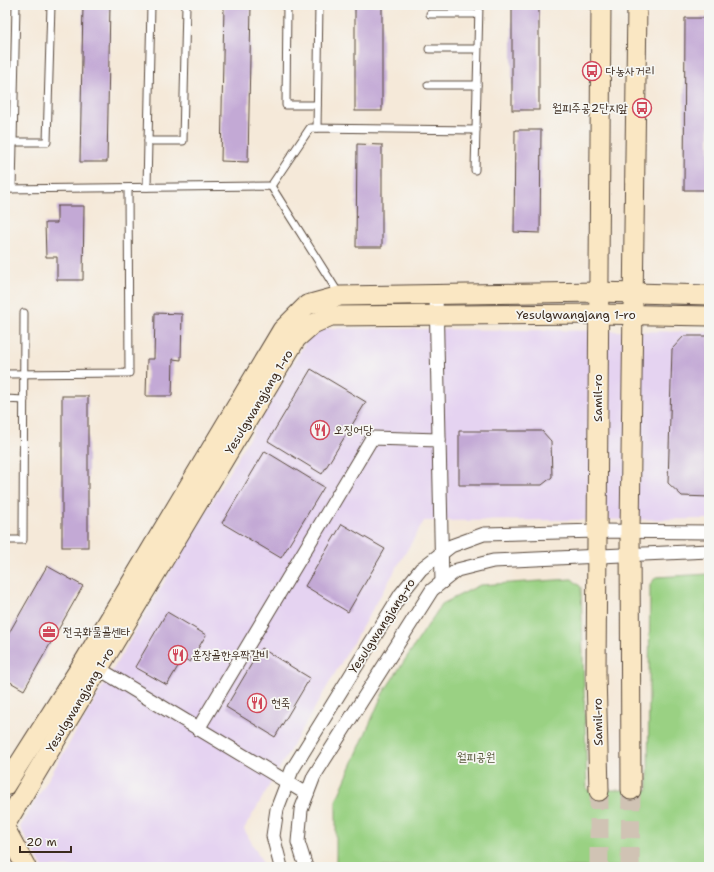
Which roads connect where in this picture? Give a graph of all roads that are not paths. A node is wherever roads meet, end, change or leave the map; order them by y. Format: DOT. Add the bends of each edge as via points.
graph roads {
  1 [pos="16,5"];
  2 [pos="51,5"];
  3 [pos="151,5"];
  4 [pos="186,5"];
  5 [pos="287,5"];
  6 [pos="319,5"];
  7 [pos="479,5"];
  8 [pos="601,5"];
  9 [pos="638,5"];
  10 [pos="430,14"];
  11 [pos="478,14"];
  12 [pos="429,49"];
  13 [pos="478,49"];
  14 [pos="477,85"];
  15 [pos="428,86"];
  16 [pos="317,105"];
  17 [pos="317,128"];
  18 [pos="476,130"];
  19 [pos="148,141"];
  20 [pos="13,142"];
  21 [pos="475,170"];
  22 [pos="271,186"];
  23 [pos="147,187"];
  24 [pos="128,188"];
  25 [pos="8,189"];
  26 [pos="598,292"];
  27 [pos="632,292"];
  28 [pos="436,294"];
  29 [pos="709,295"];
  30 [pos="340,296"];
  31 [pos="24,313"];
  32 [pos="598,314"];
  33 [pos="632,314"];
  34 [pos="436,315"];
  35 [pos="709,316"];
  36 [pos="5,374"];
  37 [pos="24,374"];
  38 [pos="5,399"];
  39 [pos="24,400"];
  40 [pos="439,440"];
  41 [pos="597,531"];
  42 [pos="630,531"];
  43 [pos="709,532"];
  44 [pos="5,540"];
  45 [pos="709,551"];
  46 [pos="630,553"];
  47 [pos="442,555"];
  48 [pos="597,555"];
  49 [pos="442,582"];
  50 [pos="92,665"];
  51 [pos="198,729"];
  52 [pos="287,782"];
  53 [pos="5,786"];
  54 [pos="631,790"];
  55 [pos="599,791"];
  56 [pos="307,794"];
  57 [pos="5,826"];
  58 [pos="26,867"];
  59 [pos="281,867"];
  60 [pos="306,867"];
  1 -- 20 [label="lane"];
  2 -- 20 [label="lane" via="48,142"];
  3 -- 19 [label="lane"];
  4 -- 19 [label="lane" via="183,142"];
  5 -- 16 [label="lane" via="286,105"];
  6 -- 16 [label="lane"];
  7 -- 11 [label="lane"];
  8 -- 26 [label="street, Samil-ro"];
  9 -- 27 [label="street"];
  10 -- 11 [label="lane"];
  11 -- 13 [label="lane"];
  12 -- 13 [label="lane"];
  13 -- 14 [label="lane"];
  14 -- 15 [label="lane"];
  14 -- 18 [label="lane"];
  16 -- 17 [label="lane"];
  17 -- 18 [label="lane"];
  17 -- 22 [label="lane" via="310,128"];
  18 -- 21 [label="lane"];
  19 -- 23 [label="lane"];
  20 -- 25 [label="lane"];
  22 -- 23 [label="lane"];
  22 -- 30 [label="lane"];
  23 -- 24 [label="lane"];
  24 -- 25 [label="lane"];
  24 -- 37 [label="lane" via="129,373"];
  26 -- 27 [label="street, Yesulgwangjang 1-ro"];
  26 -- 28 [label="street, Yesulgwangjang 1-ro"];
  26 -- 32 [label="street, Samil-ro"];
  27 -- 29 [label="street, Yesulgwangjang 1-ro"];
  27 -- 33 [label="street"];
  28 -- 30 [label="street, Yesulgwangjang 1-ro"];
  28 -- 34 [label="street"];
  30 -- 50 [label="street, Yesulgwangjang 1-ro" via="307,305 282,330"];
  31 -- 37 [label="lane"];
  32 -- 33 [label="street, Yesulgwangjang 1-ro"];
  32 -- 34 [label="street, Yesulgwangjang 1-ro"];
  32 -- 41 [label="street, Samil-ro"];
  33 -- 35 [label="street, Yesulgwangjang 1-ro"];
  33 -- 42 [label="street"];
  34 -- 40 [label="street"];
  34 -- 50 [label="street, Yesulgwangjang 1-ro" via="331,316 313,324 296,339"];
  36 -- 37 [label="lane"];
  37 -- 39 [label="lane"];
  38 -- 39 [label="lane"];
  39 -- 44 [label="lane" via="23,540"];
  40 -- 47 [label="street"];
  40 -- 51 [label="street" via="372,438"];
  41 -- 42 [label="street, Yesulgwangjang-ro"];
  41 -- 47 [label="street, Yesulgwangjang-ro" via="484,534 451,546"];
  41 -- 48 [label="street, Samil-ro"];
  42 -- 43 [label="street, Yesulgwangjang-ro"];
  42 -- 46 [label="street"];
  45 -- 46 [label="street, Yesulgwangjang-ro"];
  46 -- 48 [label="street, Yesulgwangjang-ro"];
  46 -- 54 [label="street"];
  47 -- 49 [label="street"];
  47 -- 52 [label="street, Yesulgwangjang-ro" via="421,569 401,594"];
  48 -- 49 [label="street, Yesulgwangjang-ro" via="493,561 457,570"];
  48 -- 55 [label="street, Samil-ro"];
  49 -- 56 [label="street, Yesulgwangjang-ro" via="432,590 314,776"];
  50 -- 51 [label="street"];
  50 -- 53 [label="street, Yesulgwangjang 1-ro"];
  50 -- 57 [label="street, Yesulgwangjang 1-ro"];
  51 -- 52 [label="street"];
  52 -- 56 [label="street"];
  52 -- 59 [label="street, Yesulgwangjang-ro" via="277,809 273,836"];
  56 -- 60 [label="street, Yesulgwangjang-ro" via="301,810 298,842"];
  57 -- 58 [label="street, Yesulgwangjang 1-ro"];
}
